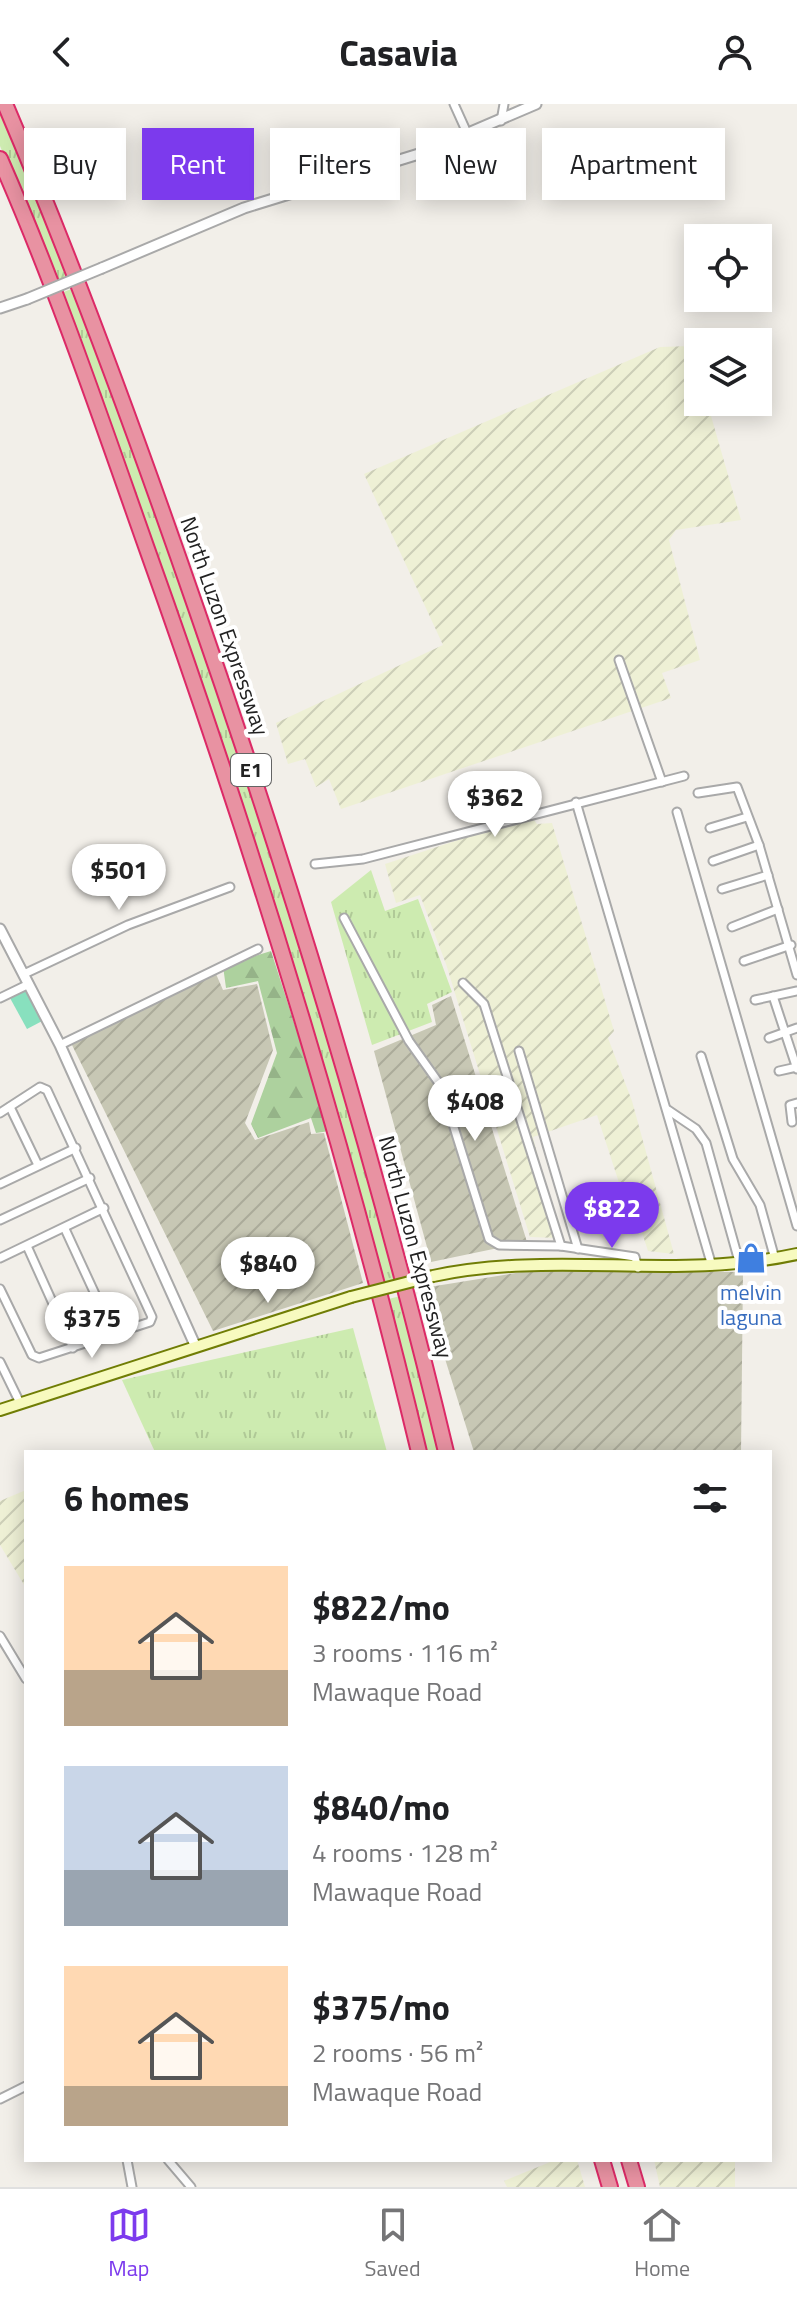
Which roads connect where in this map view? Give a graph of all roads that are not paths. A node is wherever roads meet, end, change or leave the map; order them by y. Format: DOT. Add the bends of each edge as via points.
graph roads {
  1 [pos="5,104"];
  2 [pos="454,104"];
  3 [pos="504,104"];
  4 [pos="536,104"];
  5 [pos="501,121"];
  6 [pos="465,128"];
  7 [pos="484,128"];
  8 [pos="416,152"];
  9 [pos="0,159"];
  10 [pos="0,308"];
  11 [pos="619,660"];
  12 [pos="684,776"];
  13 [pos="662,782"];
  14 [pos="698,793"];
  15 [pos="576,802"];
  16 [pos="677,812"];
  17 [pos="747,817"];
  18 [pos="710,828"];
  19 [pos="759,845"];
  20 [pos="713,861"];
  21 [pos="315,864"];
  22 [pos="768,875"];
  23 [pos="230,887"];
  24 [pos="722,889"];
  25 [pos="778,909"];
  26 [pos="344,918"];
  27 [pos="732,927"];
  28 [pos="0,929"];
  29 [pos="791,945"];
  30 [pos="258,949"];
  31 [pos="744,961"];
  32 [pos="797,975"];
  33 [pos="27,979"];
  34 [pos="463,983"];
  35 [pos="797,991"];
  36 [pos="773,996"];
  37 [pos="0,998"];
  38 [pos="755,1000"];
  39 [pos="797,1028"];
  40 [pos="787,1031"];
  41 [pos="769,1038"];
  42 [pos="60,1045"];
  43 [pos="519,1051"];
  44 [pos="701,1056"];
  45 [pos="797,1068"];
  46 [pos="779,1071"];
  47 [pos="797,1103"];
  48 [pos="10,1107"];
  49 [pos="668,1110"];
  50 [pos="0,1113"];
  51 [pos="792,1122"];
  52 [pos="76,1148"];
  53 [pos="38,1165"];
  54 [pos="90,1178"];
  55 [pos="0,1184"];
  56 [pos="104,1208"];
  57 [pos="0,1220"];
  58 [pos="797,1226"];
  59 [pos="65,1229"];
  60 [pos="27,1246"];
  61 [pos="561,1246"];
  62 [pos="578,1249"];
  63 [pos="797,1254"];
  64 [pos="0,1258"];
  65 [pos="775,1259"];
  66 [pos="712,1266"];
  67 [pos="741,1266"];
  68 [pos="638,1268"];
  69 [pos="0,1289"];
  70 [pos="113,1333"];
  71 [pos="195,1345"];
  72 [pos="73,1348"];
  73 [pos="0,1362"];
  74 [pos="20,1403"];
  75 [pos="0,1410"];
  76 [pos="418,1450"];
  77 [pos="445,1450"];
  78 [pos="0,1636"];
  79 [pos="24,1676"];
  80 [pos="24,2087"];
  81 [pos="0,2099"];
  82 [pos="127,2162"];
  83 [pos="170,2162"];
  84 [pos="603,2162"];
  85 [pos="630,2162"];
  86 [pos="132,2187"];
  87 [pos="191,2187"];
  88 [pos="610,2187"];
  89 [pos="637,2187"];
  1 -- 77 [label="highway, North Luzon Expressway / E1" via="131,422 235,719 377,1183"];
  2 -- 6 [label="street"];
  3 -- 5 [label="street"];
  4 -- 5 [label="street"];
  5 -- 7 [label="street"];
  8 -- 10 [label="street, bridge" via="244,208"];
  9 -- 76 [label="highway, E1" via="106,432 214,739 347,1175"];
  11 -- 13 [label="street"];
  12 -- 13 [label="street"];
  13 -- 15 [label="street"];
  14 -- 17 [label="street" via="735,785"];
  15 -- 21 [label="street" via="363,859"];
  15 -- 49 [label="street"];
  16 -- 58 [label="street"];
  17 -- 18 [label="street"];
  17 -- 19 [label="street"];
  19 -- 20 [label="street"];
  19 -- 22 [label="street"];
  22 -- 24 [label="street"];
  22 -- 25 [label="street"];
  23 -- 33 [label="street" via="128,925"];
  25 -- 27 [label="street"];
  25 -- 29 [label="street"];
  26 -- 61 [label="street" via="409,1041 441,1086 489,1239 499,1245"];
  28 -- 33 [label="street"];
  29 -- 31 [label="street"];
  29 -- 32 [label="street"];
  30 -- 42 [label="street"];
  33 -- 37 [label="street"];
  33 -- 42 [label="street"];
  34 -- 61 [label="street" via="484,1004"];
  35 -- 36 [label="street"];
  36 -- 38 [label="street"];
  36 -- 40 [label="street"];
  39 -- 40 [label="street"];
  40 -- 41 [label="street"];
  40 -- 45 [label="street"];
  42 -- 71 [label="street"];
  43 -- 62 [label="street"];
  44 -- 65 [label="street" via="733,1159 760,1205"];
  45 -- 46 [label="street"];
  47 -- 51 [label="street" via="790,1105"];
  48 -- 50 [label="street"];
  48 -- 52 [label="street" via="40,1087 47,1090"];
  48 -- 53 [label="street"];
  49 -- 66 [label="street"];
  49 -- 67 [label="street" via="696,1129 706,1143"];
  52 -- 53 [label="street"];
  52 -- 54 [label="street"];
  53 -- 55 [label="street"];
  54 -- 56 [label="street"];
  54 -- 57 [label="street"];
  56 -- 59 [label="street"];
  56 -- 70 [label="street" via="152,1317"];
  59 -- 60 [label="street"];
  59 -- 70 [label="street"];
  60 -- 64 [label="street"];
  60 -- 72 [label="street"];
  61 -- 62 [label="street"];
  62 -- 68 [label="street" via="635,1257"];
  63 -- 65 [label="main road"];
  65 -- 67 [label="main road"];
  66 -- 67 [label="main road"];
  66 -- 68 [label="main road"];
  68 -- 71 [label="main road, bridge" via="506,1264 433,1276"];
  69 -- 72 [label="street" via="35,1357"];
  70 -- 72 [label="street"];
  71 -- 74 [label="main road"];
  73 -- 74 [label="street"];
  74 -- 75 [label="main road"];
  78 -- 79 [label="street"];
  80 -- 81 [label="street"];
  82 -- 86 [label="street"];
  83 -- 87 [label="street"];
  84 -- 88 [label="highway"];
  85 -- 89 [label="highway"];
}
